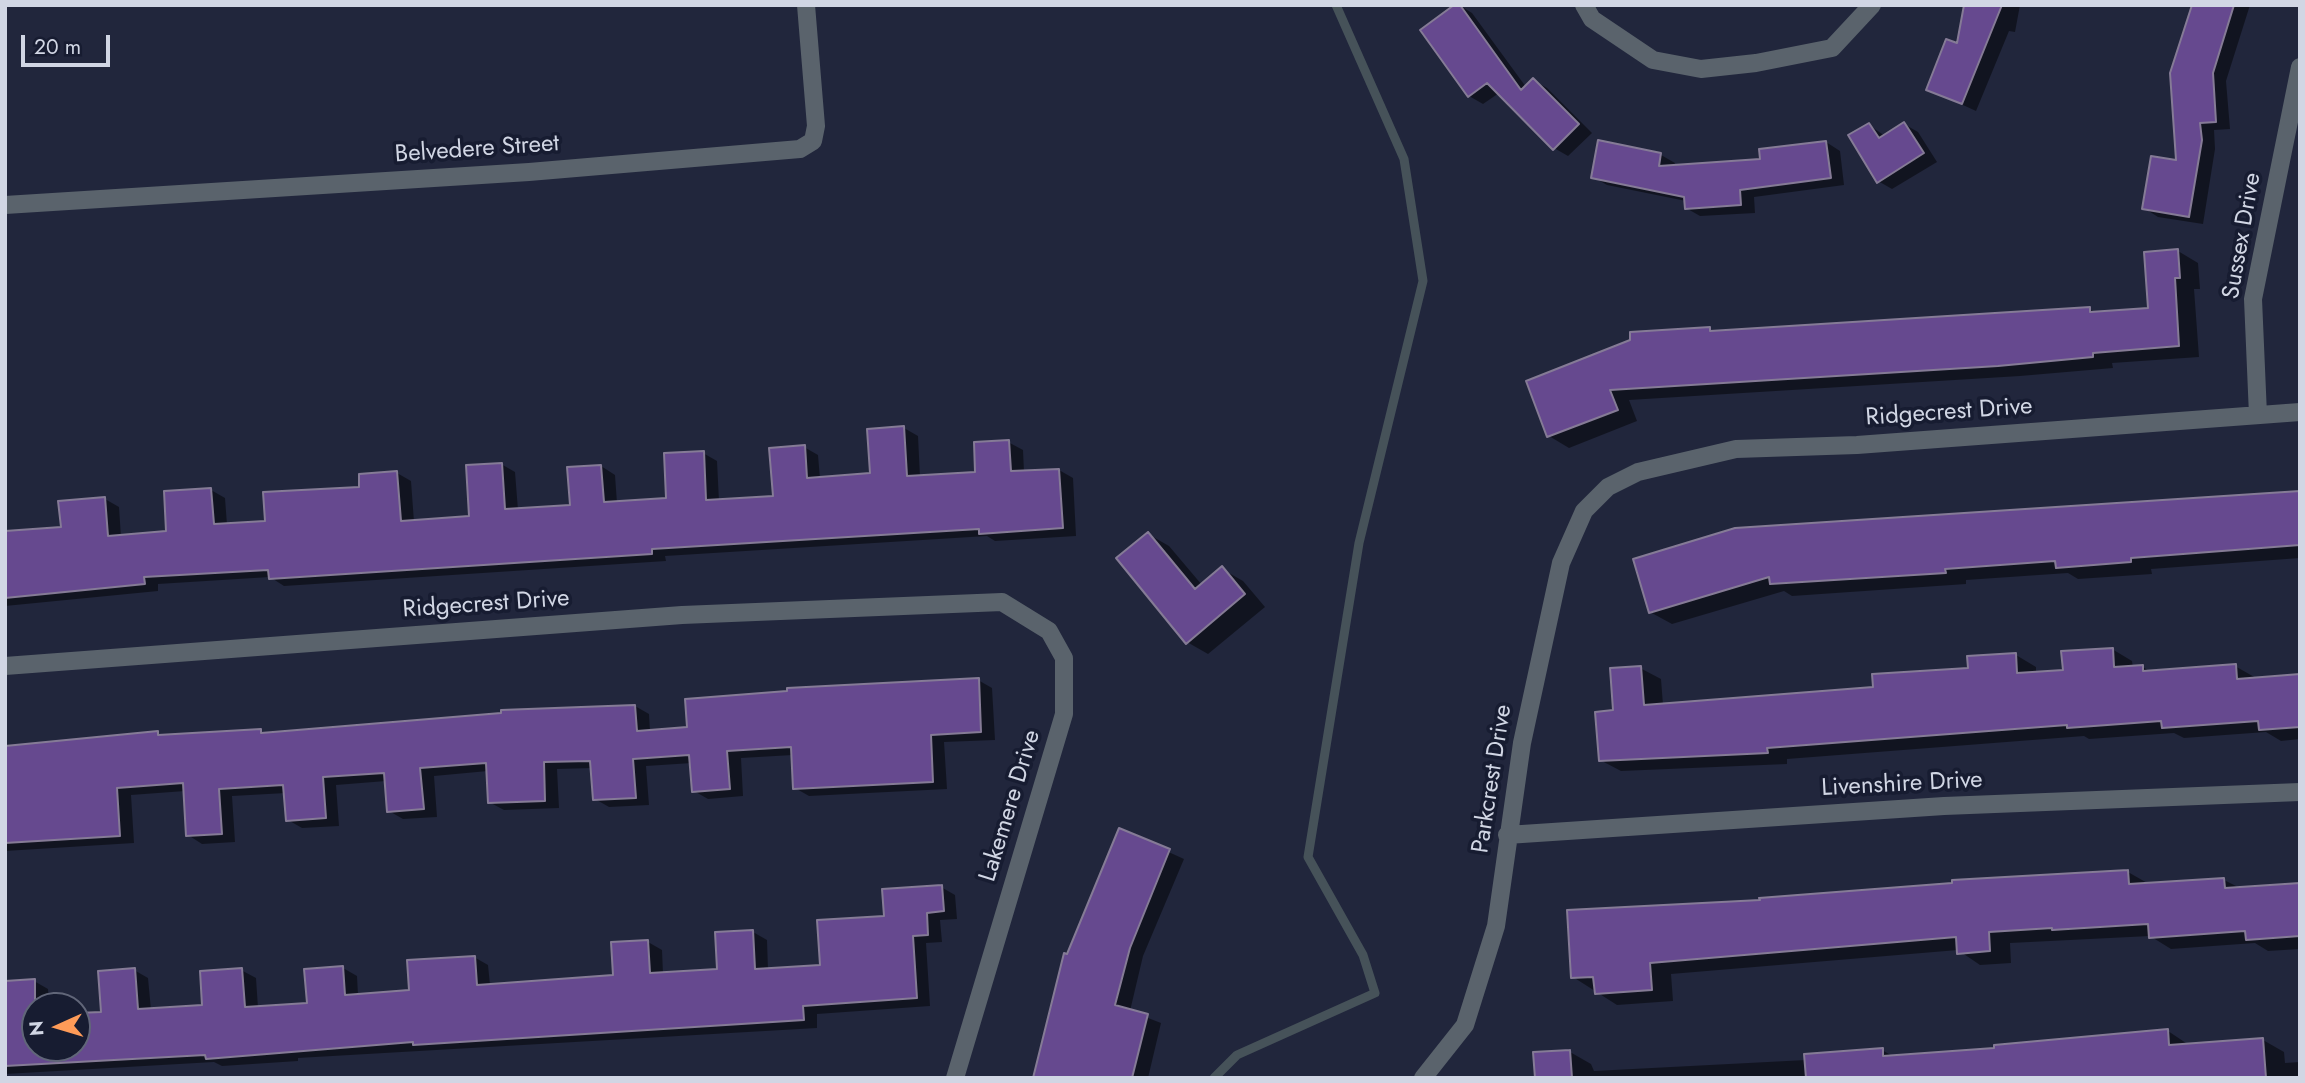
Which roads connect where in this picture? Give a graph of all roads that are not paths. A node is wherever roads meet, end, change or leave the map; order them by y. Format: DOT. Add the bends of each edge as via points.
graph roads {
  1 [pos="806,5"];
  2 [pos="1584,5"];
  3 [pos="1872,5"];
  4 [pos="2300,67"];
  5 [pos="5,205"];
  6 [pos="2300,412"];
  7 [pos="2258,415"];
  8 [pos="1608,487"];
  9 [pos="972,601"];
  10 [pos="5,666"];
  11 [pos="2300,792"];
  12 [pos="1507,835"];
  13 [pos="955,1078"];
  14 [pos="1423,1078"];
  1 -- 5 [label="street, Belvedere Street" via="816,126 813,141 800,149 529,172"];
  2 -- 3 [label="street" via="1592,19 1653,60 1702,69 1832,48"];
  4 -- 7 [label="street, Sussex Drive" via="2253,299"];
  6 -- 7 [label="street, Ridgecrest Drive"];
  7 -- 8 [label="street, Ridgecrest Drive" via="1857,445 1737,449 1638,472"];
  8 -- 12 [label="street, Parkcrest Drive" via="1584,511 1561,563 1532,690"];
  9 -- 10 [label="street, Ridgecrest Drive" via="682,615"];
  9 -- 13 [label="street, Lakemere Drive" via="1002,602 1049,631 1064,658 1064,714"];
  11 -- 12 [label="street, Livenshire Drive" via="1944,806"];
  12 -- 14 [label="street, Parkcrest Drive" via="1496,926 1465,1025"];
}
